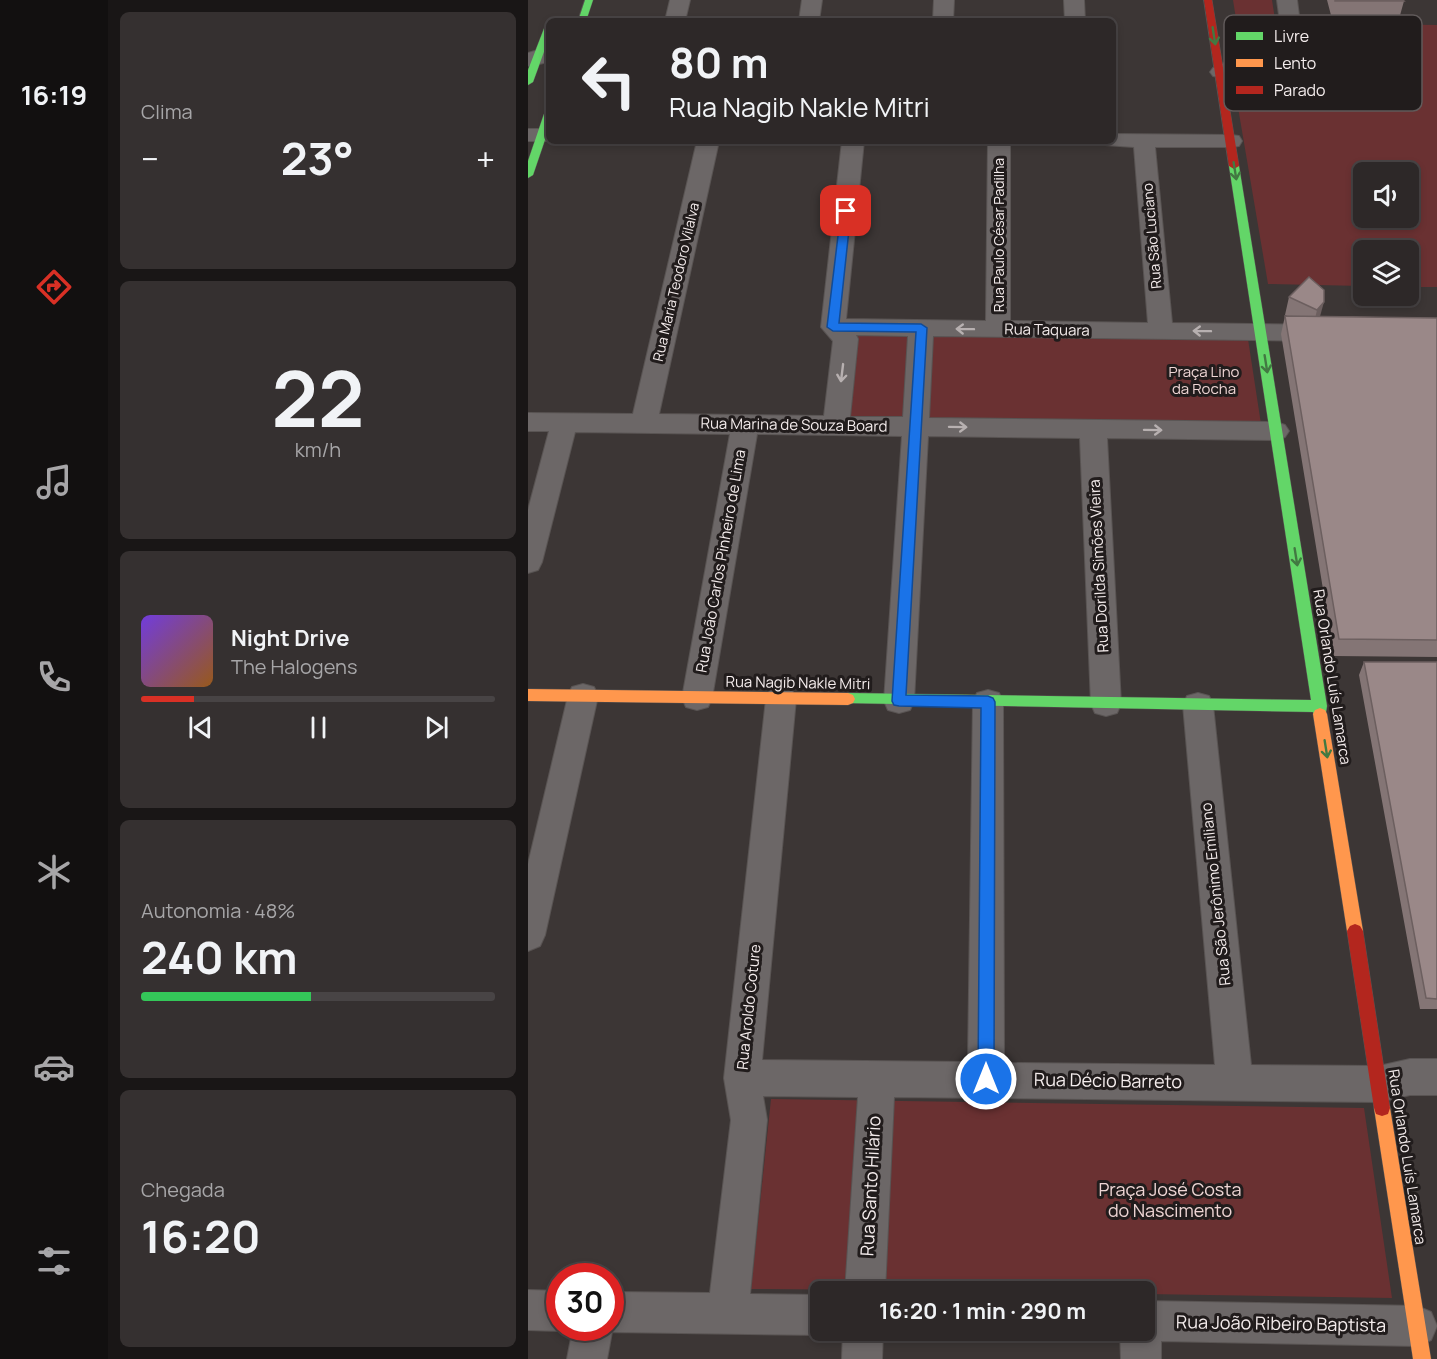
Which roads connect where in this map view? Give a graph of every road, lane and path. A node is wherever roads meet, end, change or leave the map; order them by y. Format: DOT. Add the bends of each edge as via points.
graph roads {
  1 [pos="589,0"];
  2 [pos="680,0"];
  3 [pos="812,0"];
  4 [pos="944,0"];
  5 [pos="1074,0"];
  6 [pos="1208,0"];
  7 [pos="1287,0"];
  8 [pos="1289,15"];
  9 [pos="583,18"];
  10 [pos="676,18"];
  11 [pos="809,18"];
  12 [pos="943,18"];
  13 [pos="1075,18"];
  14 [pos="546,35"];
  15 [pos="538,58"];
  16 [pos="1224,70"];
  17 [pos="1220,72"];
  18 [pos="528,82"];
  19 [pos="1224,97"];
  20 [pos="1226,111"];
  21 [pos="542,130"];
  22 [pos="1116,140"];
  23 [pos="1144,141"];
  24 [pos="1231,141"];
  25 [pos="707,144"];
  26 [pos="854,144"];
  27 [pos="999,144"];
  28 [pos="528,175"];
  29 [pos="833,327"];
  30 [pos="921,328"];
  31 [pos="999,329"];
  32 [pos="1161,331"];
  33 [pos="1261,332"];
  34 [pos="1340,333"];
  35 [pos="528,422"];
  36 [pos="565,422"];
  37 [pos="644,423"];
  38 [pos="746,425"];
  39 [pos="836,426"];
  40 [pos="916,427"];
  41 [pos="1093,429"];
  42 [pos="1276,431"];
  43 [pos="528,562"];
  44 [pos="528,696"];
  45 [pos="583,696"];
  46 [pos="697,698"];
  47 [pos="781,699"];
  48 [pos="899,701"];
  49 [pos="988,702"];
  50 [pos="1106,704"];
  51 [pos="1198,705"];
  52 [pos="1320,706"];
  53 [pos="528,935"];
  54 [pos="1437,1077"];
  55 [pos="742,1078"];
  56 [pos="986,1079"];
  57 [pos="877,1080"];
  58 [pos="1235,1082"];
  59 [pos="1379,1084"];
  60 [pos="866,1281"];
  61 [pos="528,1310"];
  62 [pos="546,1311"];
  63 [pos="624,1312"];
  64 [pos="728,1314"];
  65 [pos="810,1315"];
  66 [pos="1155,1323"];
  67 [pos="590,1341"];
  68 [pos="863,1341"];
  69 [pos="1140,1341"];
  70 [pos="1419,1343"];
  71 [pos="587,1359"];
  72 [pos="862,1359"];
  73 [pos="1141,1359"];
  1 -- 9 [label="street"];
  2 -- 10 [label="street"];
  3 -- 11 [label="street"];
  4 -- 12 [label="street"];
  5 -- 13 [label="street"];
  6 -- 17 [label="street, Rua Orlando Luís Lamarca, one-way"];
  7 -- 8 [label="street"];
  14 -- 15 [label="street"];
  15 -- 18 [label="street"];
  16 -- 17 [label="street"];
  17 -- 19 [label="street, Rua Orlando Luís Lamarca"];
  20 -- 24 [label="street, Rua Orlando Luís Lamarca"];
  21 -- 28 [label="street"];
  22 -- 23 [label="street"];
  23 -- 24 [label="street"];
  23 -- 32 [label="street, Rua São Luciano"];
  24 -- 33 [label="street, Rua Orlando Luís Lamarca, one-way"];
  25 -- 37 [label="street, Rua Maria Teodoro Vilalva"];
  26 -- 29 [label="street"];
  27 -- 31 [label="street, Rua Paulo César Padilha"];
  29 -- 30 [label="street, Rua Taquara"];
  29 -- 39 [label="street, one-way" via="846,339"];
  31 -- 30 [label="street, Rua Taquara, one-way"];
  30 -- 40 [label="street"];
  31 -- 32 [label="street, Rua Taquara"];
  33 -- 32 [label="street, Rua Taquara, one-way"];
  33 -- 34 [label="street, Rua Taquara"];
  33 -- 42 [label="street, Rua Orlando Luís Lamarca, one-way"];
  35 -- 36 [label="street, Rua Marina de Souza Board"];
  36 -- 37 [label="street, Rua Marina de Souza Board"];
  36 -- 43 [label="street"];
  37 -- 38 [label="street, Rua Marina de Souza Board"];
  38 -- 39 [label="street, Rua Marina de Souza Board"];
  38 -- 46 [label="street, Rua João Carlos Pinheiro de Lima"];
  39 -- 40 [label="street, Rua Marina de Souza Board"];
  40 -- 41 [label="street, Rua Marina de Souza Board, one-way"];
  40 -- 48 [label="street"];
  41 -- 42 [label="street, Rua Marina de Souza Board, one-way"];
  41 -- 50 [label="street, Rua Dorilda Simões Vieira"];
  42 -- 52 [label="street, Rua Orlando Luís Lamarca, one-way"];
  44 -- 45 [label="street, Rua Nagib Nakle Mitri"];
  45 -- 46 [label="street, Rua Nagib Nakle Mitri"];
  45 -- 53 [label="street"];
  46 -- 47 [label="street, Rua Nagib Nakle Mitri"];
  47 -- 48 [label="street, Rua Nagib Nakle Mitri"];
  47 -- 55 [label="street, Rua Aroldo Coture"];
  48 -- 49 [label="street, Rua Nagib Nakle Mitri"];
  49 -- 50 [label="street, Rua Nagib Nakle Mitri"];
  49 -- 56 [label="street"];
  50 -- 51 [label="street, Rua Nagib Nakle Mitri"];
  51 -- 52 [label="street, Rua Nagib Nakle Mitri"];
  51 -- 58 [label="street, Rua São Jerônimo Emiliano"];
  52 -- 59 [label="street, Rua Orlando Luís Lamarca, one-way"];
  54 -- 59 [label="street, Rua Décio Barreto" via="1410,1077"];
  55 -- 57 [label="street, Rua Décio Barreto"];
  55 -- 64 [label="street, Rua Aroldo Coture" via="749,1119"];
  56 -- 57 [label="street, Rua Décio Barreto"];
  56 -- 58 [label="street, Rua Décio Barreto"];
  57 -- 60 [label="street, Rua Santo Hilário"];
  58 -- 59 [label="street, Rua Décio Barreto"];
  59 -- 70 [label="street, Rua Orlando Luís Lamarca"];
  61 -- 62 [label="street"];
  63 -- 64 [label="street"];
  64 -- 65 [label="street"];
  66 -- 70 [label="street, Rua João Ribeiro Baptista"];
  67 -- 71 [label="street"];
  68 -- 72 [label="street"];
  69 -- 73 [label="street"];
}
